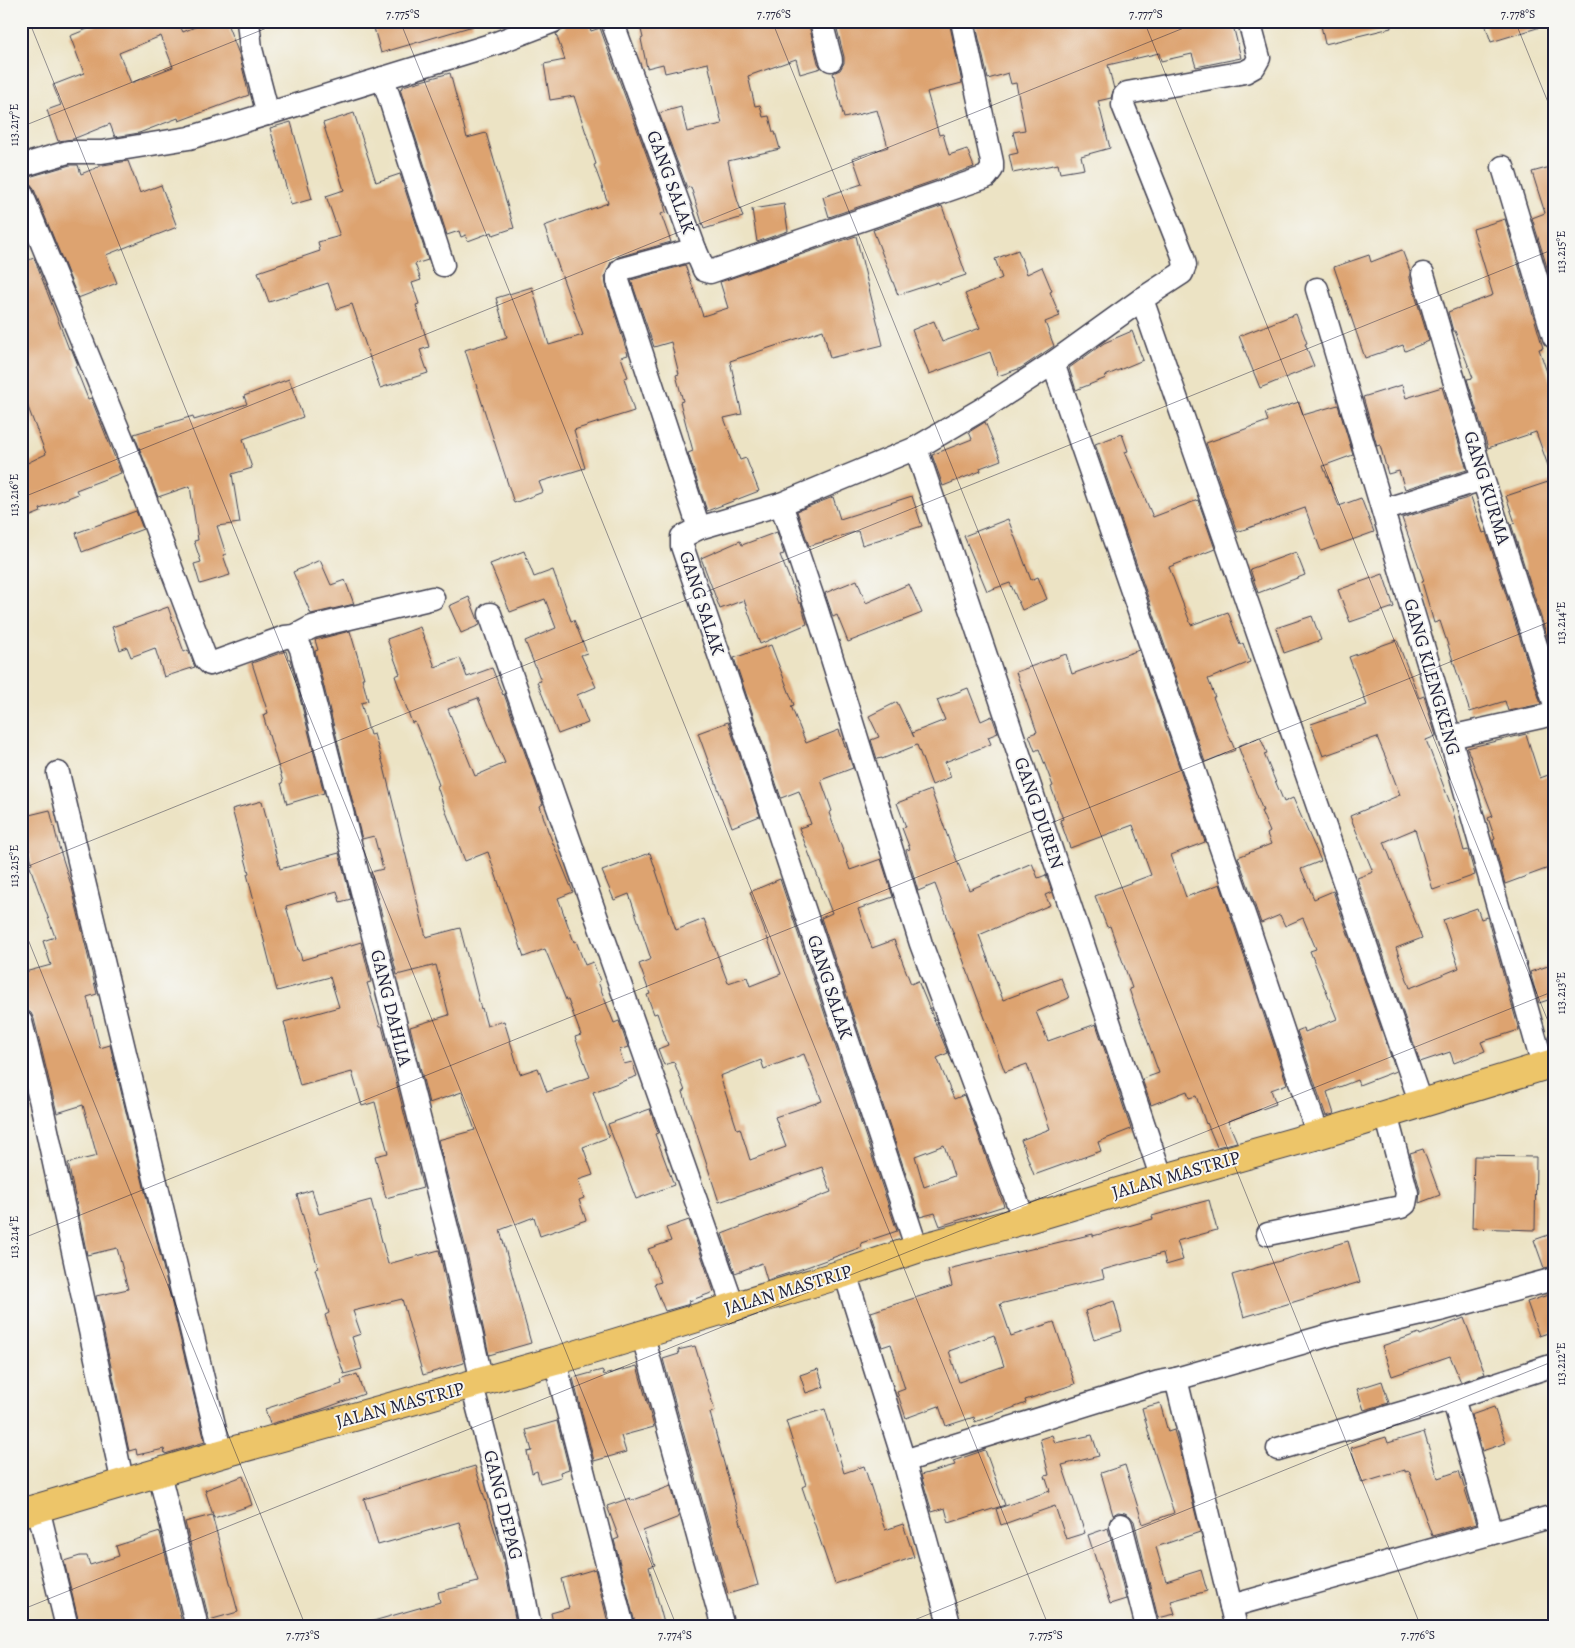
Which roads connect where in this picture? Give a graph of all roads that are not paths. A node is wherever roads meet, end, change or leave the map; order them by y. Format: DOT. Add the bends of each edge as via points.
graph roads {
  1 [pos="248,21"];
  2 [pos="554,21"];
  3 [pos="612,21"];
  4 [pos="821,21"];
  5 [pos="962,21"];
  6 [pos="1249,21"];
  7 [pos="831,60"];
  8 [pos="383,78"];
  9 [pos="268,114"];
  10 [pos="21,166"];
  11 [pos="1503,167"];
  12 [pos="21,192"];
  13 [pos="695,249"];
  14 [pos="443,265"];
  15 [pos="1423,274"];
  16 [pos="1317,289"];
  17 [pos="1142,299"];
  18 [pos="1554,337"];
  19 [pos="1054,363"];
  20 [pos="916,448"];
  21 [pos="1482,479"];
  22 [pos="781,504"];
  23 [pos="1383,510"];
  24 [pos="699,528"];
  25 [pos="433,598"];
  26 [pos="490,614"];
  27 [pos="295,636"];
  28 [pos="1554,702"];
  29 [pos="1554,714"];
  30 [pos="1450,737"];
  31 [pos="58,774"];
  32 [pos="21,1022"];
  33 [pos="1548,1064"];
  34 [pos="1422,1104"];
  35 [pos="1386,1114"];
  36 [pos="1318,1135"];
  37 [pos="1162,1179"];
  38 [pos="1024,1220"];
  39 [pos="1268,1234"];
  40 [pos="916,1249"];
  41 [pos="845,1273"];
  42 [pos="1554,1279"];
  43 [pos="733,1306"];
  44 [pos="642,1333"];
  45 [pos="555,1361"];
  46 [pos="1554,1365"];
  47 [pos="1176,1379"];
  48 [pos="477,1383"];
  49 [pos="1453,1398"];
  50 [pos="1278,1449"];
  51 [pos="221,1454"];
  52 [pos="904,1461"];
  53 [pos="159,1472"];
  54 [pos="124,1484"];
  55 [pos="29,1511"];
  56 [pos="1554,1516"];
  57 [pos="1121,1525"];
  58 [pos="1492,1533"];
  59 [pos="1233,1616"];
  60 [pos="67,1627"];
  61 [pos="197,1627"];
  62 [pos="530,1627"];
  63 [pos="623,1627"];
  64 [pos="723,1627"];
  65 [pos="950,1627"];
  66 [pos="1147,1627"];
  1 -- 9 [label="street" via="251,49"];
  2 -- 8 [label="street" via="494,44"];
  3 -- 13 [label="street, GANG SALAK"];
  4 -- 7 [label="street"];
  5 -- 13 [label="street" via="992,162 992,169 986,177 710,272 704,270"];
  6 -- 17 [label="street" via="1259,58 1254,67 1245,72 1124,96 1123,105 1185,265 1182,273"];
  8 -- 9 [label="street"];
  8 -- 14 [label="street"];
  9 -- 10 [label="street" via="189,138 102,152 68,152"];
  11 -- 18 [label="street"];
  12 -- 27 [label="street" via="128,450 206,660 210,664 216,663"];
  13 -- 24 [label="street, GANG SALAK" via="622,269 618,281"];
  15 -- 21 [label="street, GANG KURMA"];
  16 -- 23 [label="street, GANG KLENGKENG"];
  17 -- 19 [label="street"];
  17 -- 34 [label="street"];
  19 -- 20 [label="street"];
  19 -- 36 [label="street"];
  20 -- 22 [label="street"];
  20 -- 37 [label="street, GANG DUREN"];
  21 -- 23 [label="street"];
  21 -- 28 [label="street, GANG KURMA"];
  22 -- 24 [label="street"];
  22 -- 38 [label="street" via="922,944"];
  23 -- 30 [label="street, GANG KLENGKENG"];
  24 -- 40 [label="street, GANG SALAK" via="682,537 682,546"];
  25 -- 27 [label="street" via="312,628"];
  26 -- 43 [label="street"];
  27 -- 48 [label="street, GANG DAHLIA" via="302,649 454,1256"];
  29 -- 30 [label="street"];
  30 -- 33 [label="street, GANG KLENGKENG"];
  31 -- 51 [label="street"];
  32 -- 54 [label="street"];
  33 -- 34 [label="main road, JALAN MASTRIP"];
  34 -- 35 [label="main road, JALAN MASTRIP"];
  35 -- 36 [label="main road, JALAN MASTRIP"];
  35 -- 39 [label="street" via="1407,1192 1405,1204"];
  36 -- 37 [label="main road, JALAN MASTRIP"];
  37 -- 38 [label="main road, JALAN MASTRIP"];
  38 -- 40 [label="main road, JALAN MASTRIP"];
  40 -- 41 [label="main road, JALAN MASTRIP"];
  41 -- 43 [label="main road, JALAN MASTRIP"];
  41 -- 52 [label="street"];
  42 -- 47 [label="street" via="1444,1309 1333,1334"];
  43 -- 44 [label="main road, JALAN MASTRIP"];
  44 -- 45 [label="main road, JALAN MASTRIP"];
  44 -- 64 [label="street"];
  45 -- 48 [label="main road, JALAN MASTRIP"];
  45 -- 63 [label="street"];
  46 -- 49 [label="street"];
  47 -- 52 [label="street"];
  47 -- 59 [label="street"];
  48 -- 51 [label="main road, JALAN MASTRIP"];
  48 -- 62 [label="street, GANG DEPAG"];
  49 -- 50 [label="street"];
  49 -- 58 [label="street"];
  51 -- 53 [label="main road, JALAN MASTRIP"];
  52 -- 65 [label="street"];
  53 -- 54 [label="main road, JALAN MASTRIP"];
  53 -- 61 [label="street"];
  54 -- 55 [label="main road, JALAN MASTRIP"];
  55 -- 60 [label="street"];
  56 -- 58 [label="street"];
  57 -- 66 [label="street"];
  58 -- 59 [label="street"];
}
